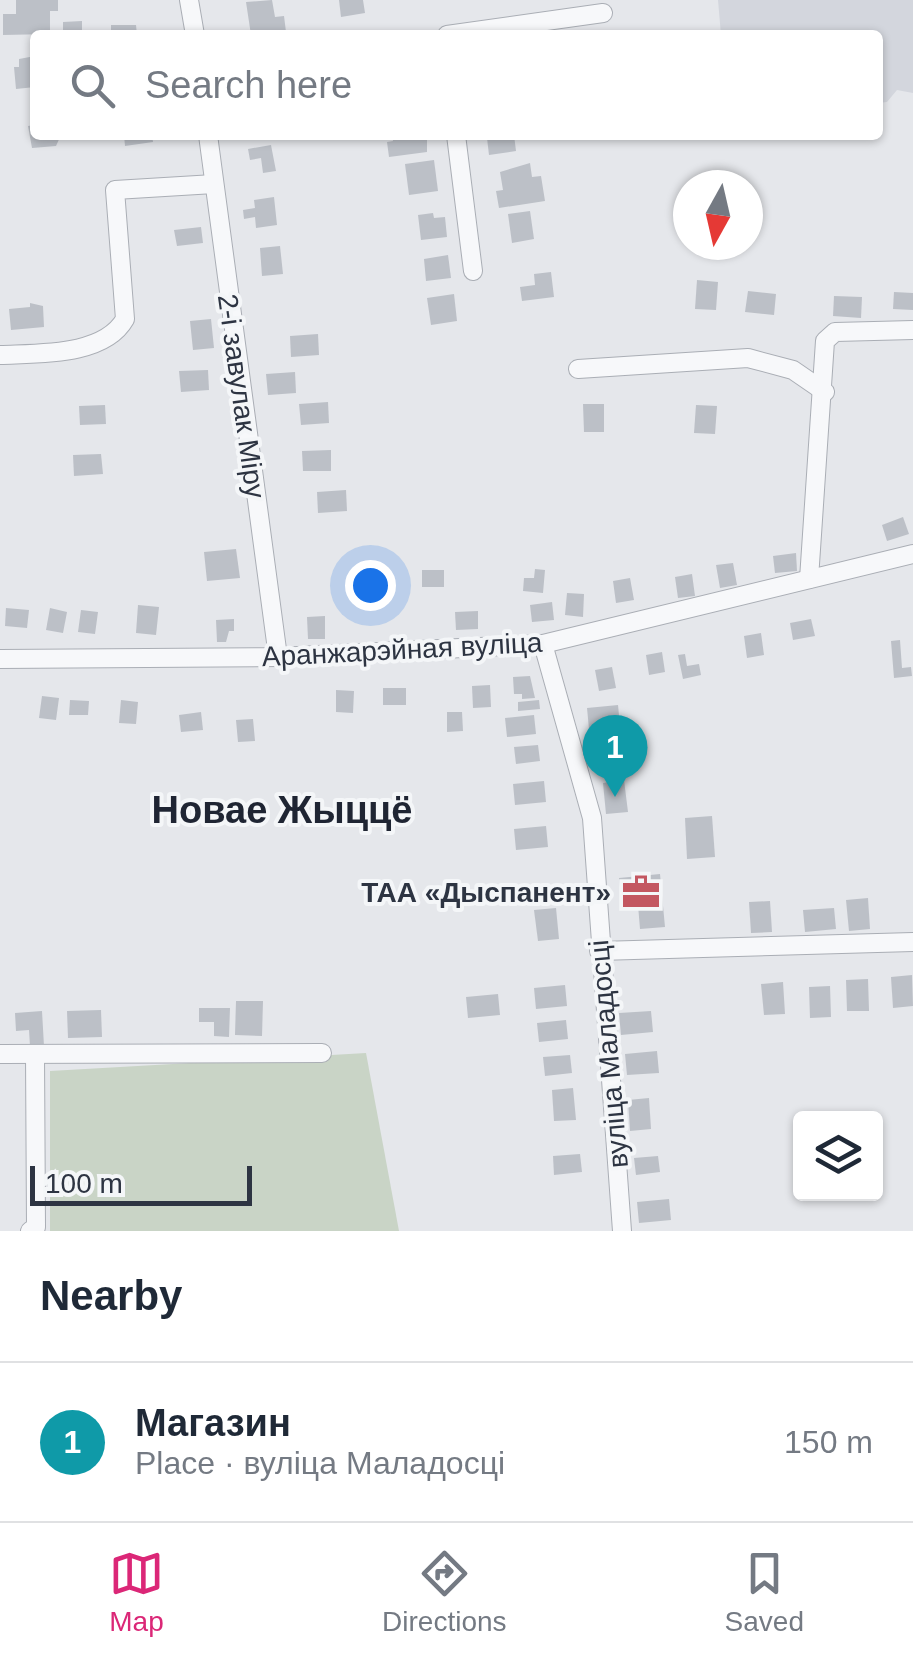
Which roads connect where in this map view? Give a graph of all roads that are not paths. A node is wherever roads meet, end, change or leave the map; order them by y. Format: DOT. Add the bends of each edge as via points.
graph roads {
  1 [pos="190,0"];
  2 [pos="603,12"];
  3 [pos="193,30"];
  4 [pos="481,30"];
  5 [pos="209,140"];
  6 [pos="457,140"];
  7 [pos="214,184"];
  8 [pos="473,271"];
  9 [pos="913,330"];
  10 [pos="0,355"];
  11 [pos="578,369"];
  12 [pos="825,392"];
  13 [pos="913,554"];
  14 [pos="809,578"];
  15 [pos="543,644"];
  16 [pos="278,657"];
  17 [pos="0,659"];
  18 [pos="913,942"];
  19 [pos="598,951"];
  20 [pos="322,1053"];
  21 [pos="0,1054"];
  22 [pos="36,1055"];
  23 [pos="30,1231"];
  24 [pos="622,1231"];
  1 -- 3 [label="street"];
  2 -- 4 [label="street"];
  5 -- 7 [label="street, 2-і завулак Міру"];
  6 -- 8 [label="street"];
  7 -- 10 [label="street" via="115,190 126,319 116,336 100,344"];
  7 -- 16 [label="street, 2-і завулак Міру"];
  9 -- 12 [label="street" via="835,332 825,341"];
  11 -- 12 [label="street" via="748,358 793,370"];
  12 -- 14 [label="street"];
  13 -- 14 [label="street, Аранжарэйная вуліца"];
  14 -- 15 [label="street, Аранжарэйная вуліца"];
  15 -- 16 [label="street, Аранжарэйная вуліца"];
  15 -- 19 [label="street, вуліца Маладосці" via="592,818"];
  16 -- 17 [label="street, Аранжарэйная вуліца"];
  18 -- 19 [label="street"];
  19 -- 24 [label="street, вуліца Маладосці"];
  20 -- 22 [label="street"];
  21 -- 22 [label="street"];
  22 -- 23 [label="street" via="36,1227"];
}
